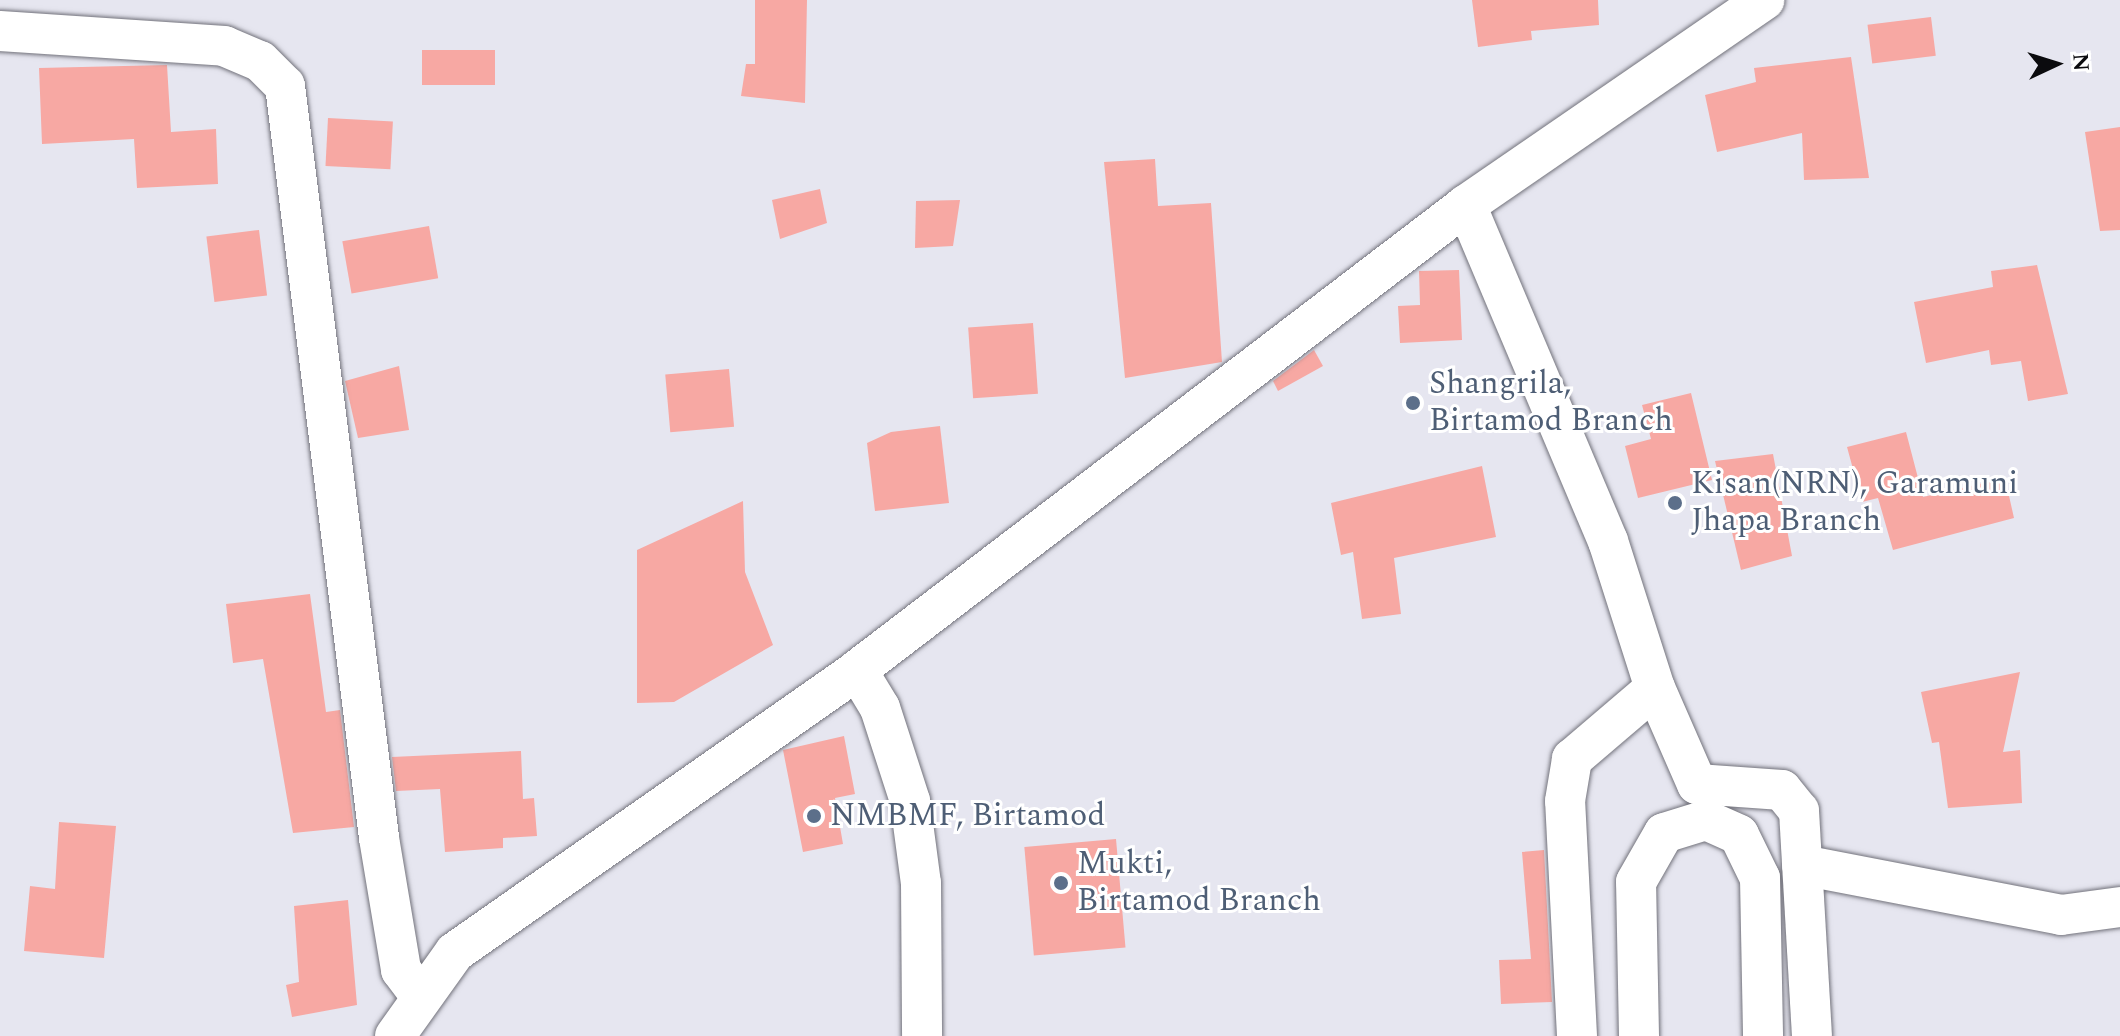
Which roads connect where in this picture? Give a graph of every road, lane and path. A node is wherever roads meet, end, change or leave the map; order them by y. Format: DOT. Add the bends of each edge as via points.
graph roads {
  1 [pos="1764,0"];
  2 [pos="0,31"];
  3 [pos="1466,205"];
  4 [pos="857,670"];
  5 [pos="1655,688"];
  6 [pos="1802,865"];
  7 [pos="2120,907"];
  8 [pos="420,995"];
  9 [pos="395,1036"];
  10 [pos="922,1036"];
  11 [pos="1577,1036"];
  12 [pos="1639,1036"];
  13 [pos="1763,1036"];
  14 [pos="1812,1036"];
  1 -- 3 [label="street"];
  2 -- 8 [label="street" via="224,46 260,61 285,86 379,838 401,970"];
  3 -- 4 [label="street"];
  3 -- 5 [label="street" via="1608,541"];
  4 -- 8 [label="street" via="455,952"];
  4 -- 10 [label="street" via="880,708 910,801 921,883"];
  5 -- 6 [label="street" via="1697,784 1782,790 1799,811"];
  5 -- 11 [label="street" via="1572,759 1565,801"];
  6 -- 7 [label="street" via="2061,915"];
  6 -- 14 [label="street"];
  8 -- 9 [label="street"];
  12 -- 13 [label="street" via="1636,882 1664,833 1687,820 1706,820 1739,835 1760,878"];
}
